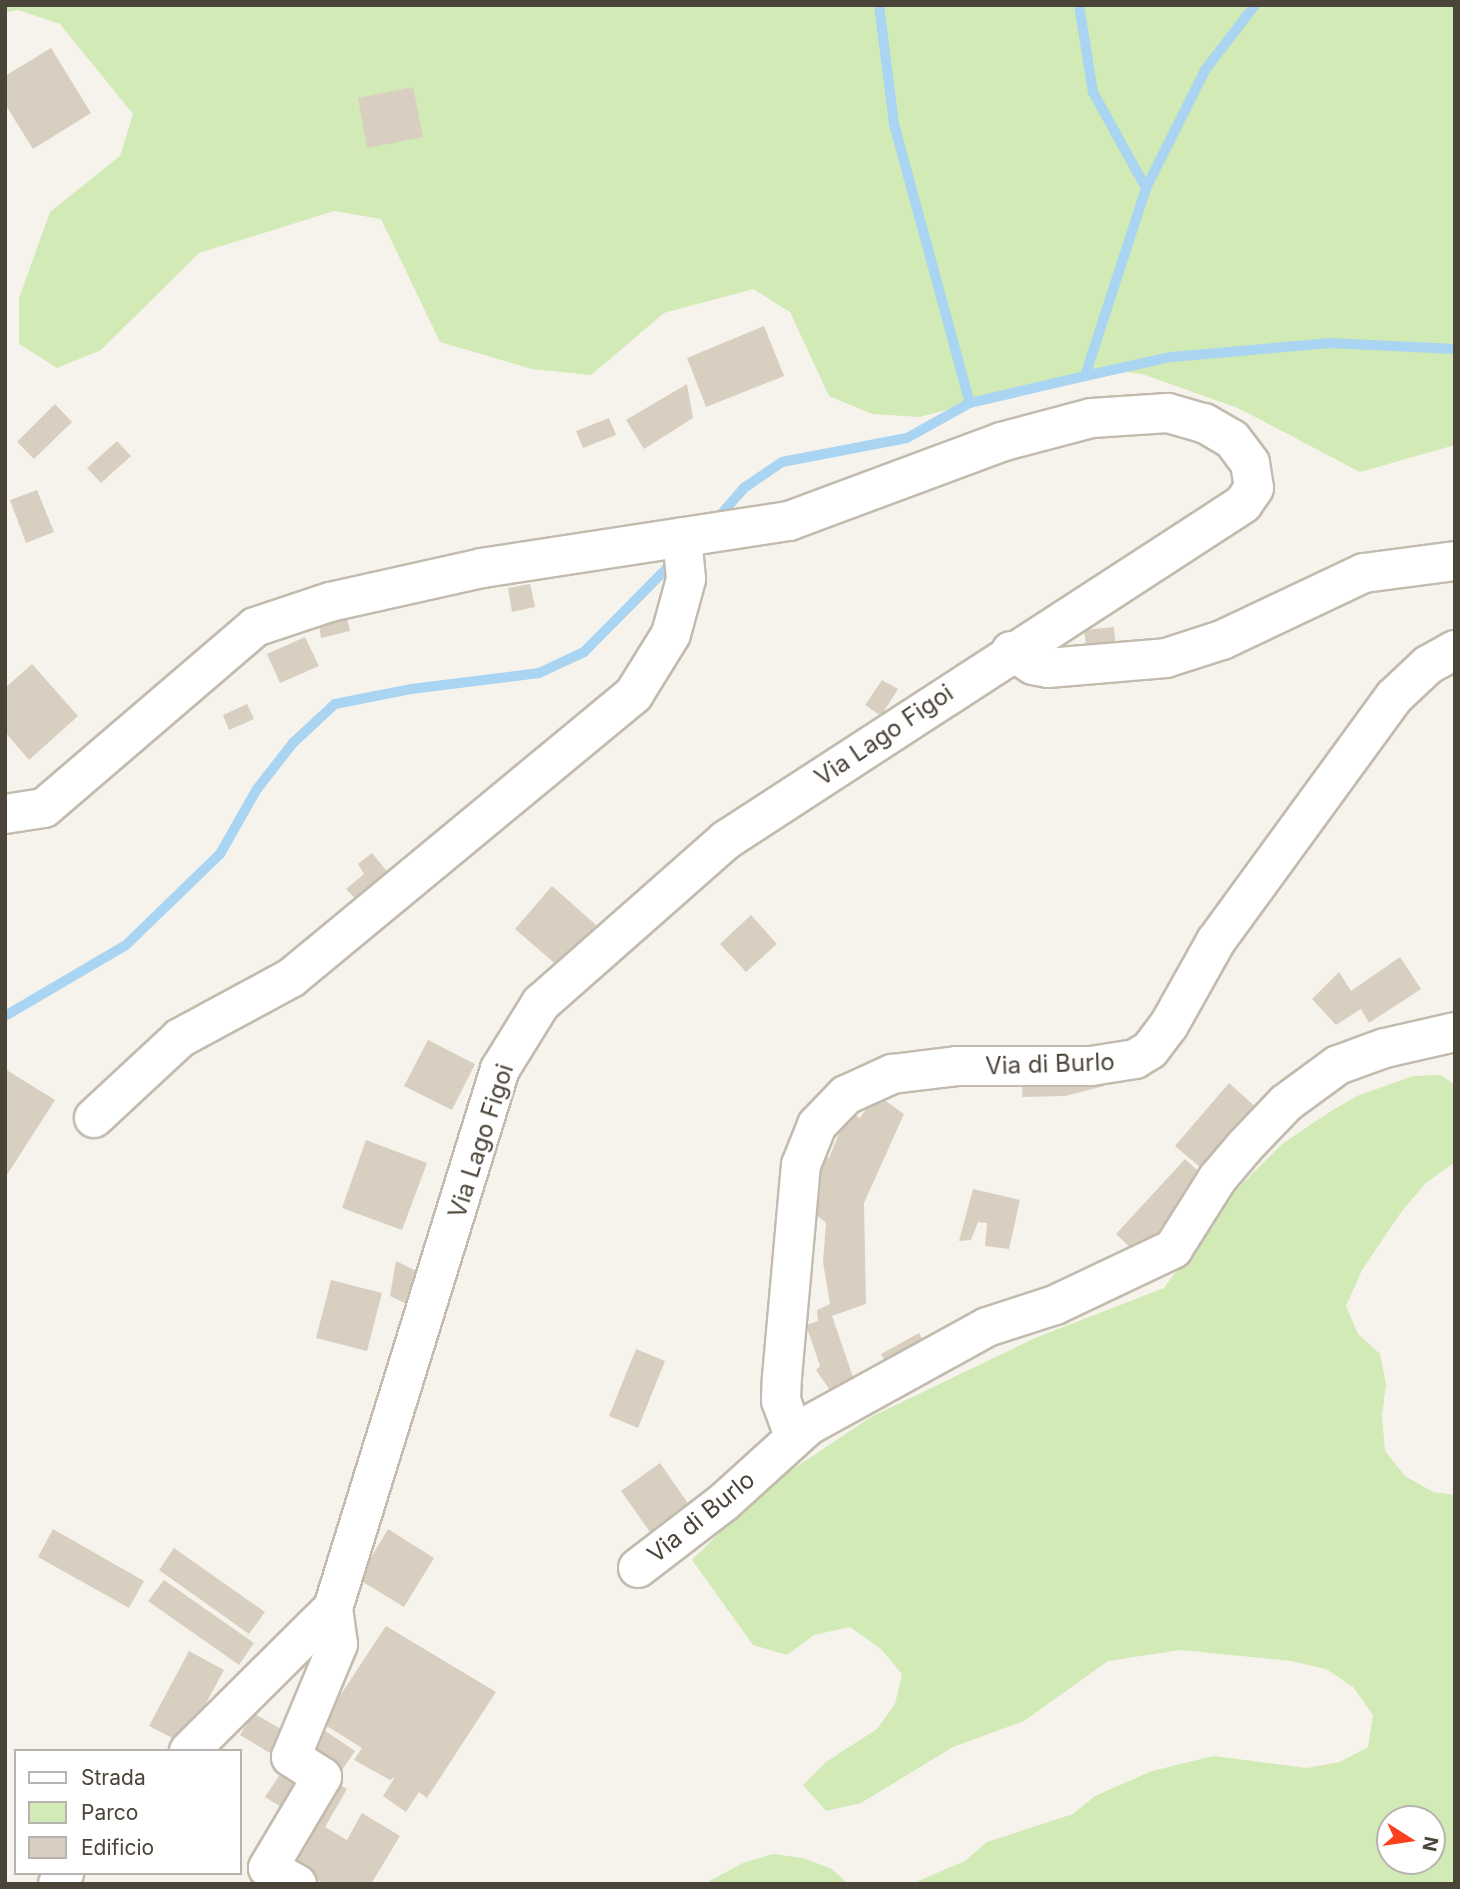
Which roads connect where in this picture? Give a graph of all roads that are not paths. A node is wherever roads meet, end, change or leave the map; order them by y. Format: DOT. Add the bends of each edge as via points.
graph roads {
  1 [pos="682,537"];
  2 [pos="1455,561"];
  3 [pos="1011,650"];
  4 [pos="1455,650"];
  5 [pos="5,814"];
  6 [pos="1455,1032"];
  7 [pos="94,1118"];
  8 [pos="794,1436"];
  9 [pos="638,1568"];
  10 [pos="334,1608"];
  11 [pos="191,1749"];
  12 [pos="297,1884"];
  1 -- 3 [label="street, Via Lago Figoi" via="789,521 1001,442 1093,418 1168,413 1218,429 1241,448 1250,463 1254,488 1243,504"];
  1 -- 5 [label="street, Via Lago Figoi" via="482,568 330,602 255,627 44,808"];
  1 -- 7 [label="street" via="686,579 671,634 635,694 291,978 180,1038"];
  2 -- 3 [label="street" via="1364,573 1222,640 1166,659 1048,668 1033,665"];
  3 -- 10 [label="street, Via Lago Figoi" via="726,840 541,1003 500,1069"];
  4 -- 8 [label="street, Via di Burlo" via="1428,665 1394,697 1216,941 1150,1050 1135,1059 1091,1066 957,1066 892,1074 846,1095 817,1125 801,1165 782,1377 782,1401"];
  6 -- 8 [label="street, Via di Burlo" via="1385,1048 1338,1065 1286,1103 1217,1179 1173,1249 1055,1305 987,1327"];
  8 -- 9 [label="street, Via di Burlo" via="724,1502"];
  10 -- 11 [label="street, Via Lago Figoi"];
  10 -- 12 [label="street, Via Lago Figoi" via="338,1644 291,1757 322,1777 268,1868"];
}
